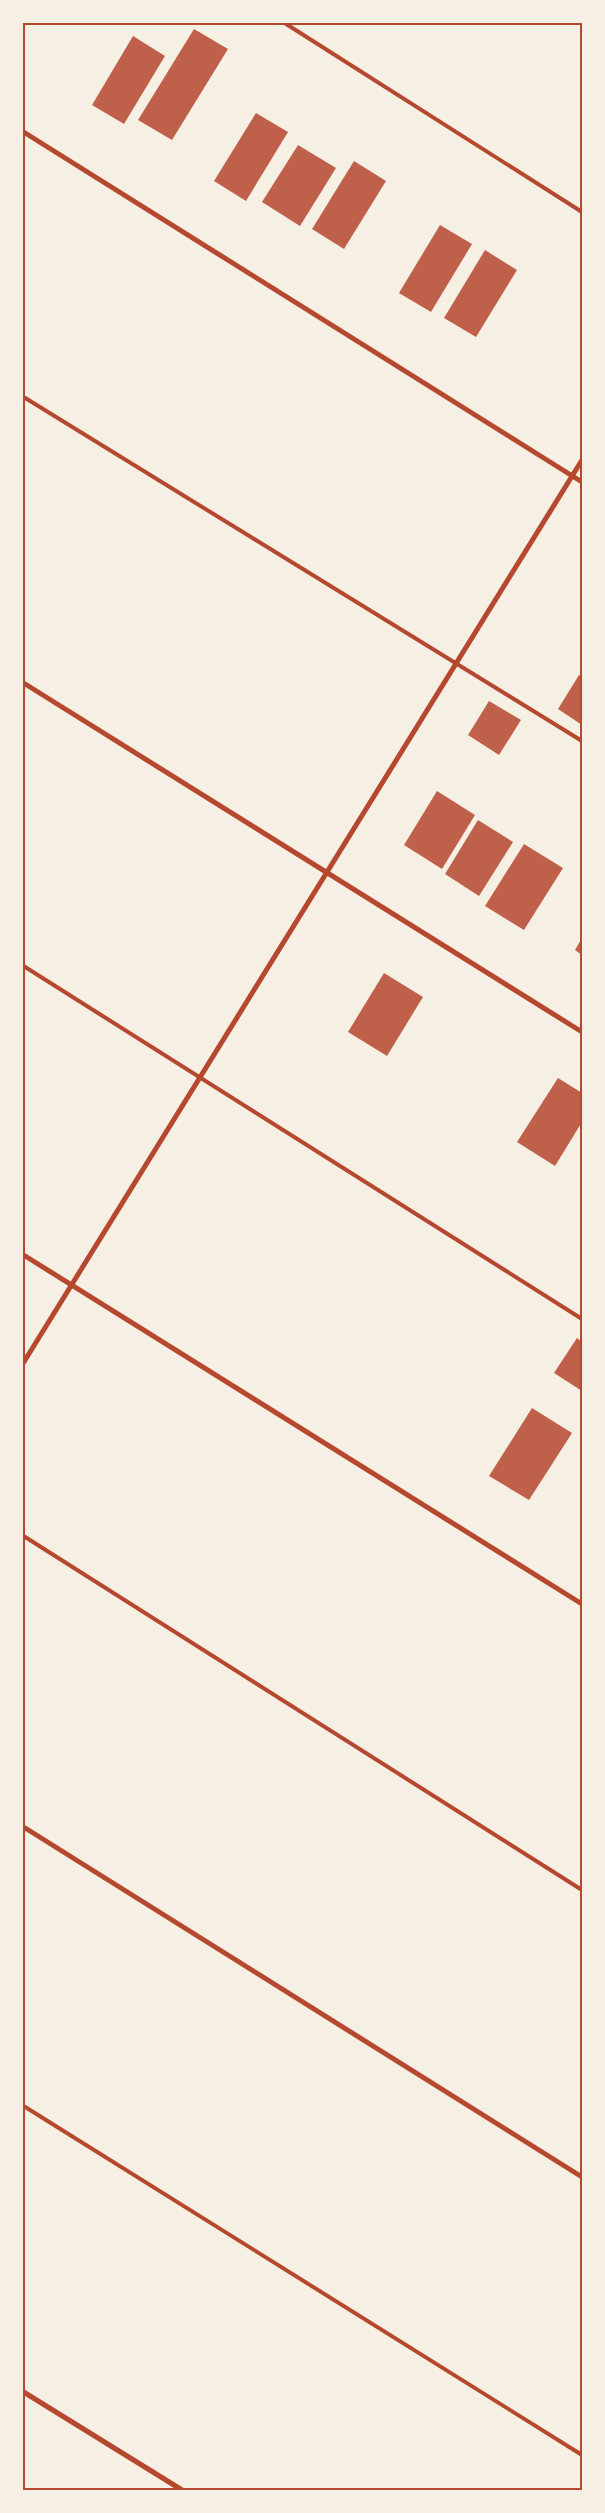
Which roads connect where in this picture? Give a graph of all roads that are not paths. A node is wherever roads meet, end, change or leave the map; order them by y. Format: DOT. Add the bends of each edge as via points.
graph roads {
  1 [pos="283,22"];
  2 [pos="22,131"];
  3 [pos="582,212"];
  4 [pos="22,396"];
  5 [pos="582,460"];
  6 [pos="572,476"];
  7 [pos="582,482"];
  8 [pos="456,664"];
  9 [pos="22,682"];
  10 [pos="582,741"];
  11 [pos="327,872"];
  12 [pos="22,964"];
  13 [pos="582,1032"];
  14 [pos="200,1077"];
  15 [pos="22,1254"];
  16 [pos="72,1285"];
  17 [pos="582,1319"];
  18 [pos="22,1365"];
  19 [pos="22,1535"];
  20 [pos="582,1604"];
  21 [pos="22,1826"];
  22 [pos="582,1890"];
  23 [pos="22,2105"];
  24 [pos="582,2177"];
  25 [pos="22,2391"];
  26 [pos="582,2455"];
  27 [pos="182,2490"];
  1 -- 3 [label="lane"];
  2 -- 6 [label="street"];
  4 -- 8 [label="lane"];
  5 -- 6 [label="street"];
  6 -- 7 [label="street"];
  6 -- 8 [label="street"];
  8 -- 10 [label="lane"];
  8 -- 11 [label="street"];
  9 -- 11 [label="street"];
  11 -- 13 [label="street"];
  11 -- 14 [label="street"];
  12 -- 14 [label="lane"];
  14 -- 16 [label="street"];
  14 -- 17 [label="lane"];
  15 -- 16 [label="street"];
  16 -- 18 [label="street"];
  16 -- 20 [label="street"];
  19 -- 22 [label="lane"];
  21 -- 24 [label="street"];
  23 -- 26 [label="lane"];
  25 -- 27 [label="street"];
}
